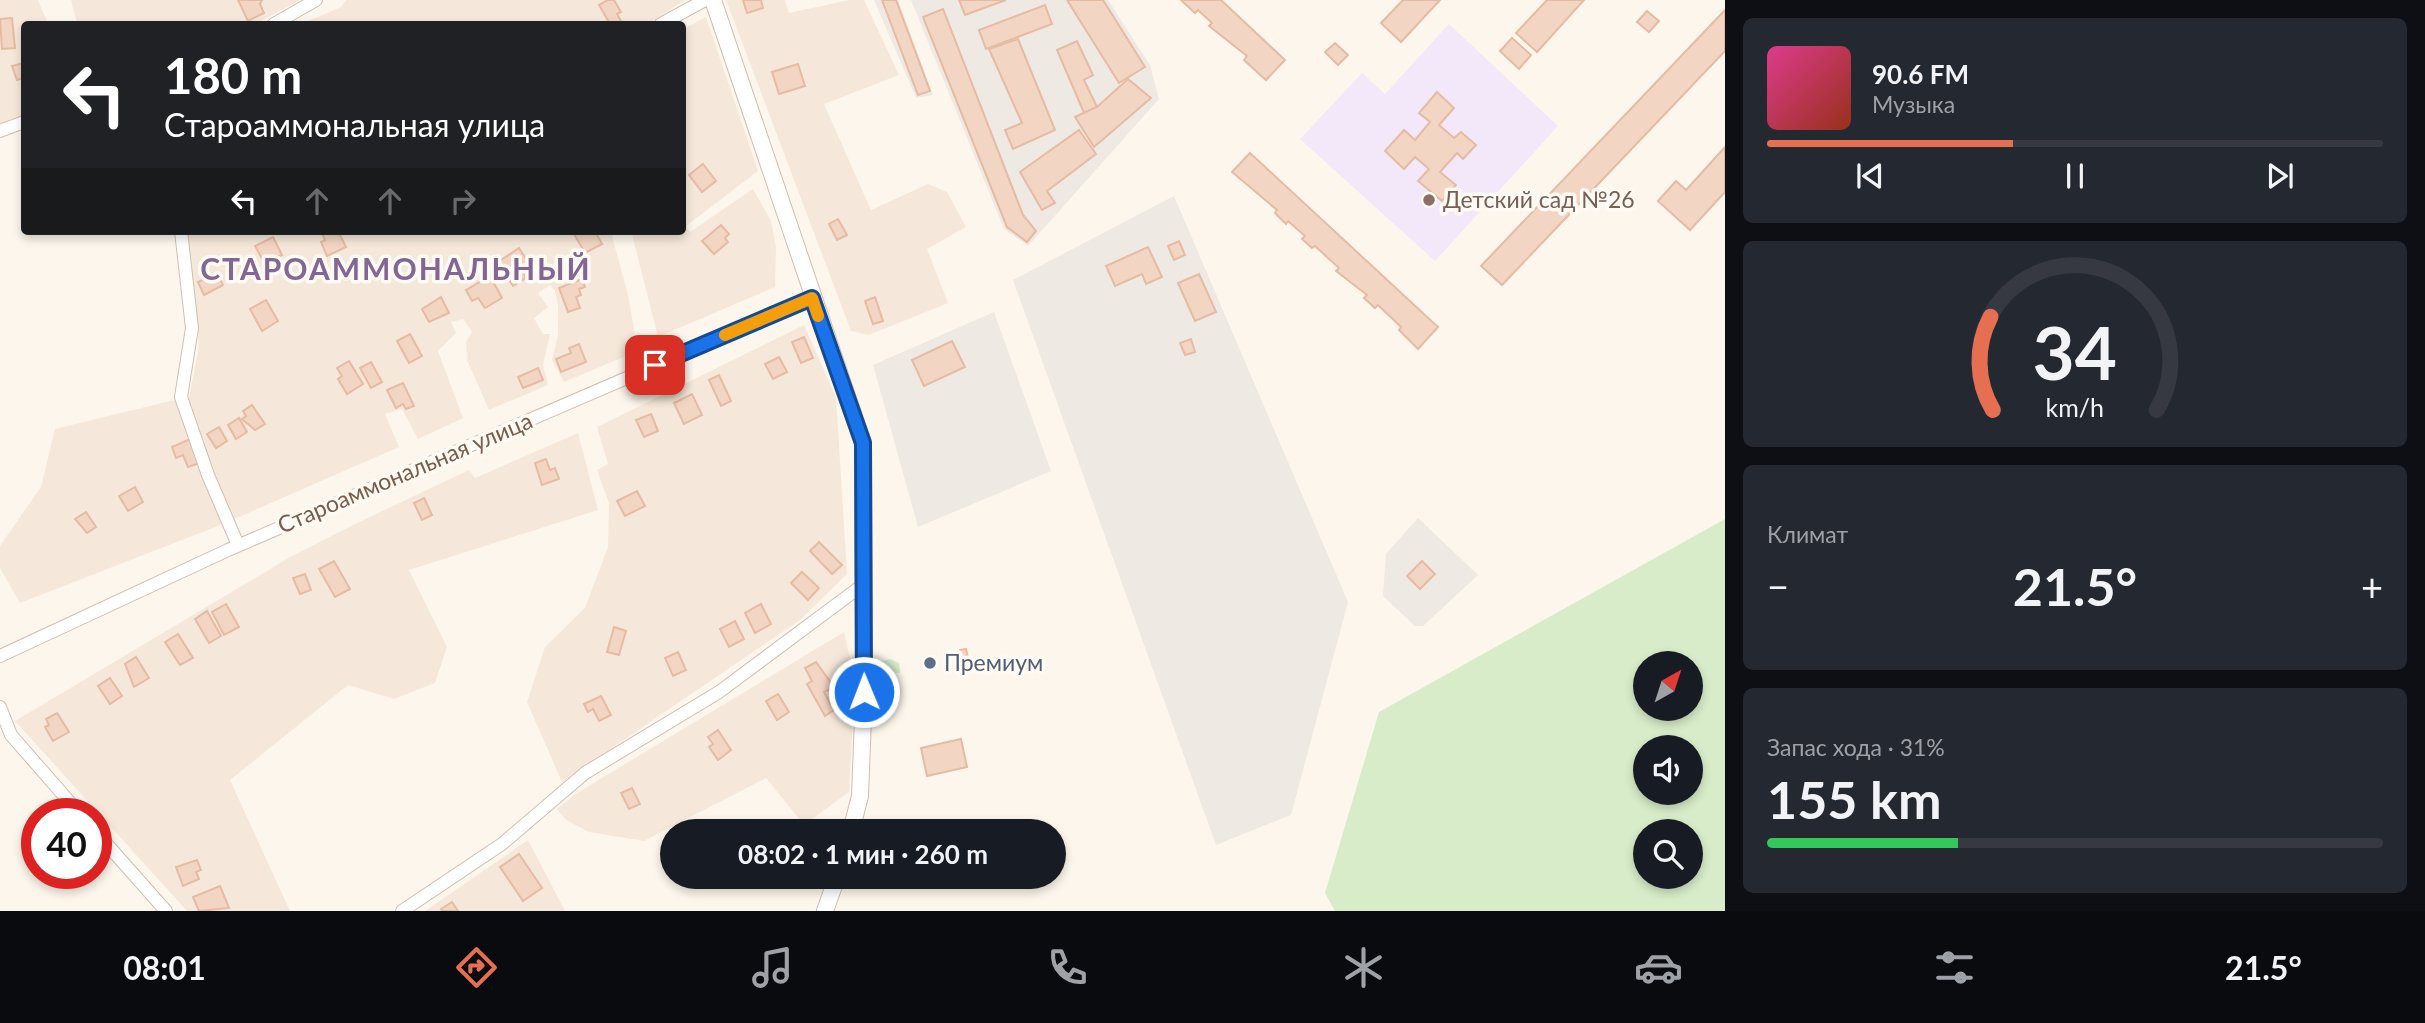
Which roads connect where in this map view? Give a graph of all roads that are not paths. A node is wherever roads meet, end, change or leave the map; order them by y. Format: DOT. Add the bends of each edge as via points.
graph roads {
  1 [pos="316,0"];
  2 [pos="705,0"];
  3 [pos="713,0"];
  4 [pos="279,21"];
  5 [pos="666,21"];
  6 [pos="21,123"];
  7 [pos="0,131"];
  8 [pos="181,235"];
  9 [pos="812,298"];
  10 [pos="238,545"];
  11 [pos="864,584"];
  12 [pos="0,656"];
  13 [pos="0,707"];
  14 [pos="66,798"];
  15 [pos="854,819"];
  16 [pos="112,850"];
  17 [pos="833,889"];
  18 [pos="166,911"];
  19 [pos="402,911"];
  20 [pos="825,911"];
  1 -- 4 [label="street"];
  2 -- 5 [label="street"];
  3 -- 9 [label="street"];
  6 -- 7 [label="street"];
  8 -- 10 [label="street" via="192,328 181,397"];
  9 -- 10 [label="street, Староаммональная улица"];
  9 -- 11 [label="street" via="863,443"];
  10 -- 12 [label="street, Староаммональная улица"];
  11 -- 15 [label="street" via="860,796"];
  11 -- 19 [label="street" via="719,692 585,773 502,844"];
  13 -- 14 [label="street" via="11,735"];
  16 -- 18 [label="street"];
  17 -- 20 [label="street"];
}
